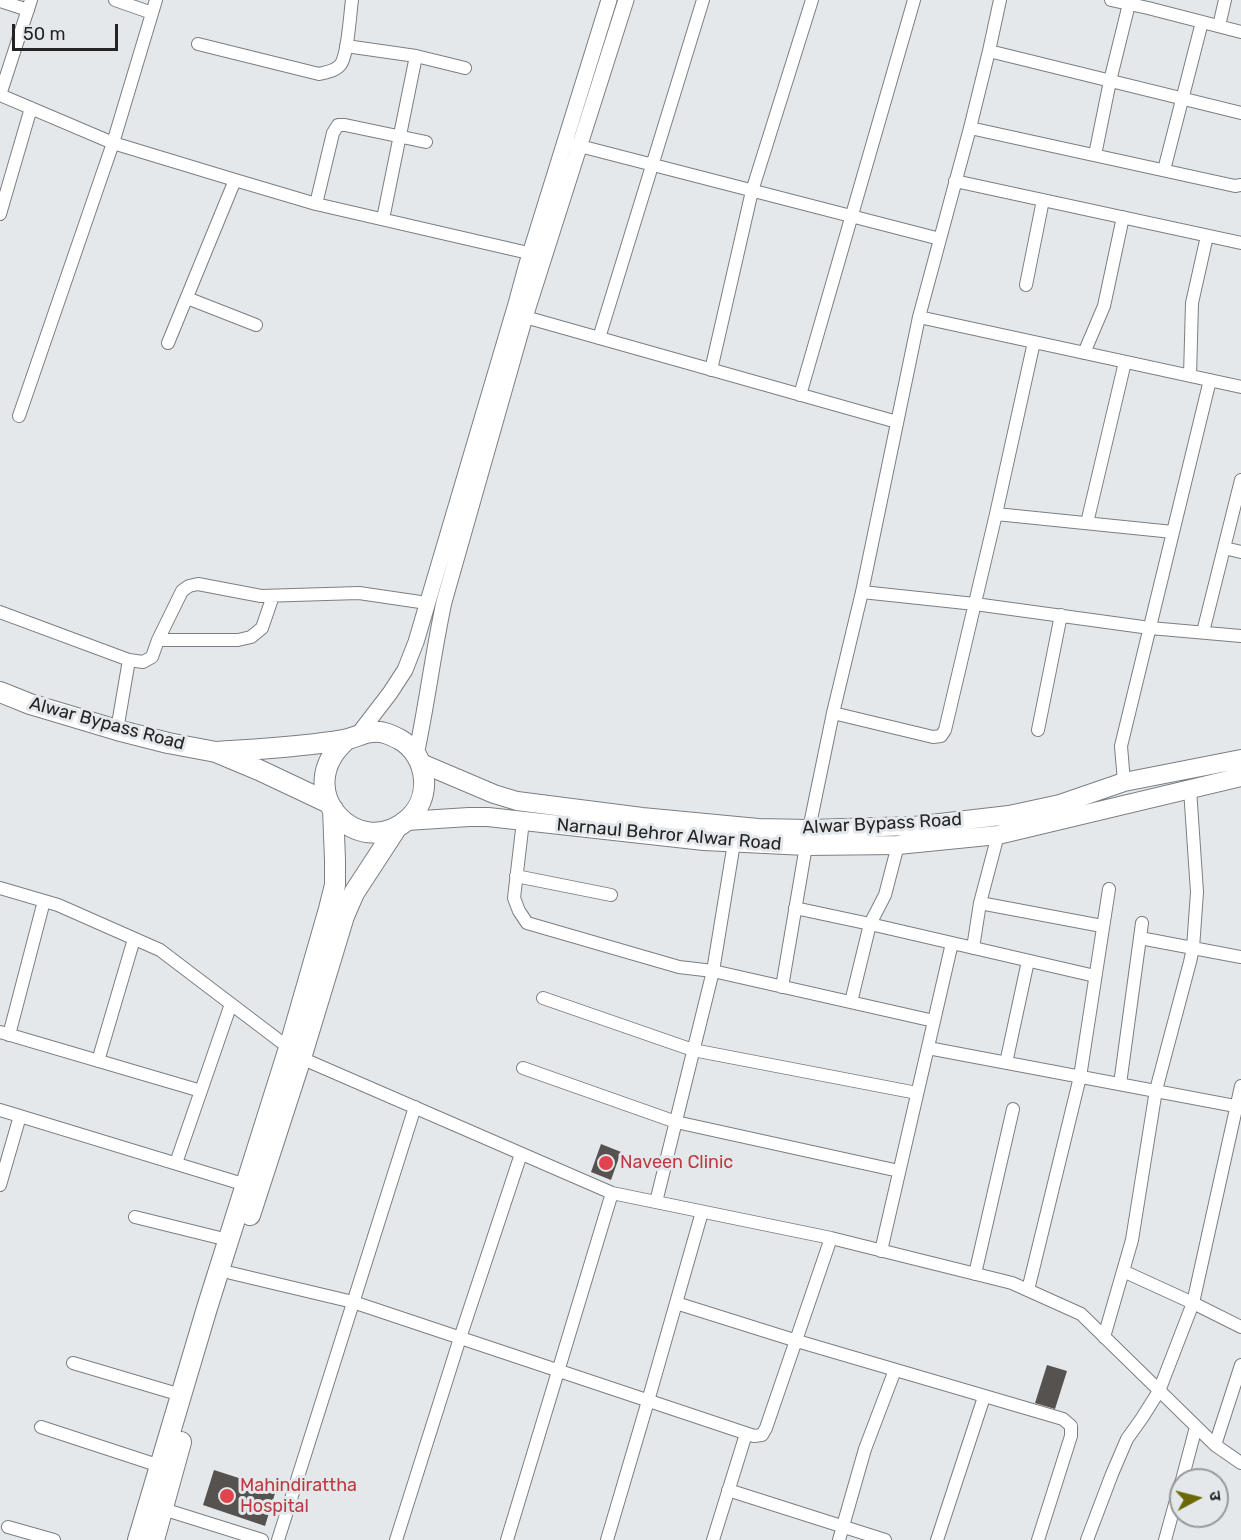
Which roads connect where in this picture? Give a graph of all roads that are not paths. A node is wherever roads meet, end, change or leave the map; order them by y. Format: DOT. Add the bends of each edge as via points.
graph roads {
  1 [pos="115,0"];
  2 [pos="156,0"];
  3 [pos="352,0"];
  4 [pos="609,0"];
  5 [pos="626,0"];
  6 [pos="703,0"];
  7 [pos="812,0"];
  8 [pos="914,0"];
  9 [pos="1000,0"];
  10 [pos="1111,0"];
  11 [pos="1226,0"];
  12 [pos="0,1"];
  13 [pos="1129,4"];
  14 [pos="1149,4"];
  15 [pos="29,5"];
  16 [pos="152,13"];
  17 [pos="1202,22"];
  18 [pos="1219,26"];
  19 [pos="1241,32"];
  20 [pos="198,44"];
  21 [pos="346,46"];
  22 [pos="989,51"];
  23 [pos="416,56"];
  24 [pos="465,68"];
  25 [pos="1110,81"];
  26 [pos="0,95"];
  27 [pos="1182,99"];
  28 [pos="31,108"];
  29 [pos="1241,113"];
  30 [pos="970,128"];
  31 [pos="399,137"];
  32 [pos="426,142"];
  33 [pos="564,142"];
  34 [pos="113,143"];
  35 [pos="579,147"];
  36 [pos="1095,155"];
  37 [pos="653,166"];
  38 [pos="1164,170"];
  39 [pos="235,180"];
  40 [pos="955,181"];
  41 [pos="1241,185"];
  42 [pos="753,191"];
  43 [pos="1043,200"];
  44 [pos="316,204"];
  45 [pos="0,214"];
  46 [pos="852,216"];
  47 [pos="1123,217"];
  48 [pos="384,219"];
  49 [pos="1207,236"];
  50 [pos="940,239"];
  51 [pos="1241,243"];
  52 [pos="537,255"];
  53 [pos="1026,285"];
  54 [pos="187,298"];
  55 [pos="525,317"];
  56 [pos="919,317"];
  57 [pos="256,325"];
  58 [pos="599,338"];
  59 [pos="1034,342"];
  60 [pos="168,343"];
  61 [pos="1084,353"];
  62 [pos="1125,362"];
  63 [pos="711,370"];
  64 [pos="1190,376"];
  65 [pos="1210,380"];
  66 [pos="1241,387"];
  67 [pos="800,395"];
  68 [pos="19,416"];
  69 [pos="897,422"];
  70 [pos="1241,480"];
  71 [pos="996,514"];
  72 [pos="1087,523"];
  73 [pos="1173,532"];
  74 [pos="1224,548"];
  75 [pos="1241,552"];
  76 [pos="862,591"];
  77 [pos="273,596"];
  78 [pos="427,603"];
  79 [pos="975,604"];
  80 [pos="0,612"];
  81 [pos="1061,615"];
  82 [pos="1150,628"];
  83 [pos="1203,632"];
  84 [pos="1241,636"];
  85 [pos="158,640"];
  86 [pos="129,660"];
  87 [pos="0,692"];
  88 [pos="833,713"];
  89 [pos="117,730"];
  90 [pos="1038,730"];
  91 [pos="351,738"];
  92 [pos="216,752"];
  93 [pos="419,759"];
  94 [pos="1241,759"];
  95 [pos="1241,777"];
  96 [pos="1124,782"];
  97 [pos="1190,789"];
  98 [pos="331,806"];
  99 [pos="523,821"];
  100 [pos="402,824"];
  101 [pos="998,835"];
  102 [pos="808,837"];
  103 [pos="734,843"];
  104 [pos="898,844"];
  105 [pos="516,876"];
  106 [pos="0,888"];
  107 [pos="1109,889"];
  108 [pos="611,895"];
  109 [pos="44,901"];
  110 [pos="980,903"];
  111 [pos="795,908"];
  112 [pos="1142,923"];
  113 [pos="870,924"];
  114 [pos="1102,926"];
  115 [pos="1140,938"];
  116 [pos="134,939"];
  117 [pos="952,943"];
  118 [pos="973,948"];
  119 [pos="1193,948"];
  120 [pos="1241,957"];
  121 [pos="1028,961"];
  122 [pos="713,971"];
  123 [pos="1095,976"];
  124 [pos="782,987"];
  125 [pos="543,998"];
  126 [pos="851,1002"];
  127 [pos="231,1004"];
  128 [pos="934,1021"];
  129 [pos="4,1033"];
  130 [pos="928,1048"];
  131 [pos="693,1050"];
  132 [pos="295,1053"];
  133 [pos="98,1060"];
  134 [pos="1006,1063"];
  135 [pos="523,1068"];
  136 [pos="1080,1077"];
  137 [pos="1120,1084"];
  138 [pos="1241,1086"];
  139 [pos="1156,1090"];
  140 [pos="201,1091"];
  141 [pos="917,1093"];
  142 [pos="415,1107"];
  143 [pos="1239,1107"];
  144 [pos="1013,1109"];
  145 [pos="0,1110"];
  146 [pos="20,1116"];
  147 [pos="676,1122"];
  148 [pos="521,1154"];
  149 [pos="176,1163"];
  150 [pos="899,1171"];
  151 [pos="0,1185"];
  152 [pos="246,1185"];
  153 [pos="612,1193"];
  154 [pos="656,1202"];
  155 [pos="702,1212"];
  156 [pos="135,1217"];
  157 [pos="831,1238"];
  158 [pos="228,1240"];
  159 [pos="881,1251"];
  160 [pos="1123,1271"];
  161 [pos="231,1273"];
  162 [pos="975,1274"];
  163 [pos="1028,1290"];
  164 [pos="353,1302"];
  165 [pos="676,1303"];
  166 [pos="1192,1303"];
  167 [pos="1241,1327"];
  168 [pos="1104,1337"];
  169 [pos="460,1338"];
  170 [pos="797,1341"];
  171 [pos="72,1363"];
  172 [pos="1241,1365"];
  173 [pos="895,1370"];
  174 [pos="558,1371"];
  175 [pos="1159,1391"];
  176 [pos="181,1395"];
  177 [pos="984,1396"];
  178 [pos="648,1401"];
  179 [pos="1196,1427"];
  180 [pos="41,1428"];
  181 [pos="746,1434"];
  182 [pos="1215,1445"];
  183 [pos="1241,1463"];
  184 [pos="160,1466"];
  185 [pos="1185,1468"];
  186 [pos="728,1490"];
  187 [pos="163,1509"];
  188 [pos="8,1527"];
  189 [pos="843,1527"];
  190 [pos="54,1540"];
  191 [pos="138,1540"];
  192 [pos="154,1540"];
  193 [pos="262,1540"];
  194 [pos="278,1540"];
  195 [pos="396,1540"];
  196 [pos="507,1540"];
  197 [pos="607,1540"];
  198 [pos="713,1540"];
  199 [pos="839,1540"];
  200 [pos="885,1540"];
  201 [pos="937,1540"];
  202 [pos="1038,1540"];
  203 [pos="1088,1540"];
  1 -- 16 [label="street"];
  2 -- 16 [label="street"];
  3 -- 21 [label="street"];
  4 -- 33 [label="street"];
  5 -- 35 [label="street"];
  6 -- 37 [label="street"];
  7 -- 42 [label="street"];
  8 -- 46 [label="street"];
  9 -- 22 [label="street"];
  10 -- 13 [label="street"];
  11 -- 18 [label="street"];
  12 -- 15 [label="street"];
  13 -- 14 [label="street"];
  13 -- 25 [label="street"];
  14 -- 17 [label="street"];
  15 -- 26 [label="street"];
  16 -- 34 [label="street"];
  17 -- 18 [label="street"];
  17 -- 27 [label="street"];
  18 -- 19 [label="street"];
  20 -- 21 [label="street" via="319,74 332,72 341,64"];
  21 -- 23 [label="street"];
  22 -- 25 [label="street"];
  22 -- 30 [label="street"];
  23 -- 24 [label="street"];
  23 -- 31 [label="street"];
  25 -- 27 [label="street"];
  25 -- 36 [label="street"];
  26 -- 28 [label="street"];
  27 -- 29 [label="street"];
  27 -- 38 [label="street"];
  28 -- 34 [label="street"];
  28 -- 45 [label="street"];
  30 -- 36 [label="street"];
  30 -- 40 [label="street"];
  31 -- 32 [label="street"];
  31 -- 44 [label="street" via="338,125"];
  31 -- 48 [label="street"];
  33 -- 35 [label="street"];
  33 -- 52 [label="street"];
  34 -- 39 [label="street"];
  34 -- 68 [label="street"];
  35 -- 37 [label="street"];
  35 -- 52 [label="street"];
  36 -- 38 [label="street"];
  37 -- 42 [label="street"];
  37 -- 58 [label="street"];
  38 -- 41 [label="street"];
  39 -- 44 [label="street"];
  39 -- 54 [label="street"];
  40 -- 43 [label="street"];
  40 -- 50 [label="street"];
  42 -- 46 [label="street"];
  42 -- 63 [label="street"];
  43 -- 47 [label="street"];
  43 -- 53 [label="street"];
  44 -- 48 [label="street"];
  46 -- 50 [label="street"];
  46 -- 67 [label="street"];
  47 -- 49 [label="street"];
  47 -- 61 [label="street" via="1104,306"];
  48 -- 52 [label="street"];
  49 -- 51 [label="street"];
  49 -- 64 [label="street" via="1192,303"];
  50 -- 56 [label="street"];
  52 -- 55 [label="street"];
  52 -- 78 [label="street"];
  54 -- 57 [label="street"];
  54 -- 60 [label="street"];
  55 -- 58 [label="street"];
  55 -- 93 [label="street" via="444,602"];
  56 -- 59 [label="street"];
  56 -- 69 [label="street"];
  58 -- 63 [label="street"];
  59 -- 61 [label="street"];
  59 -- 71 [label="street"];
  61 -- 62 [label="street"];
  62 -- 64 [label="street"];
  62 -- 72 [label="street"];
  63 -- 67 [label="street"];
  64 -- 65 [label="street"];
  65 -- 66 [label="street"];
  65 -- 73 [label="street"];
  67 -- 69 [label="street"];
  69 -- 76 [label="street"];
  70 -- 74 [label="street"];
  71 -- 72 [label="street"];
  71 -- 79 [label="street"];
  72 -- 73 [label="street"];
  73 -- 82 [label="street"];
  74 -- 75 [label="street"];
  74 -- 83 [label="street"];
  76 -- 79 [label="street"];
  76 -- 88 [label="street"];
  77 -- 78 [label="street" via="359,593"];
  77 -- 85 [label="street" via="262,628 251,637"];
  77 -- 85 [label="street" via="198,584 189,586 182,591"];
  78 -- 91 [label="street" via="405,670"];
  79 -- 81 [label="street"];
  79 -- 88 [label="street" via="941,736"];
  80 -- 86 [label="street"];
  81 -- 82 [label="street"];
  81 -- 90 [label="street"];
  82 -- 83 [label="street"];
  82 -- 96 [label="street" via="1121,746"];
  83 -- 84 [label="street"];
  85 -- 86 [label="street" via="152,657 143,662"];
  86 -- 89 [label="street"];
  87 -- 89 [label="highway, Alwar Bypass Road"];
  88 -- 102 [label="street"];
  89 -- 92 [label="highway, Alwar Bypass Road"];
  91 -- 92 [label="highway"];
  91 -- 93 [label="highway" via="373,732 390,734 405,742"];
  91 -- 98 [label="highway" via="330,758 324,780"];
  92 -- 98 [label="highway"];
  93 -- 100 [label="highway" via="424,790 413,815"];
  93 -- 102 [label="main road, Alwar Bypass Road" via="517,801"];
  94 -- 96 [label="main road, Alwar Bypass Road"];
  95 -- 97 [label="main road, Narnaul Behror Alwar Road"];
  96 -- 102 [label="main road, Alwar Bypass Road" via="1060,804 1009,815"];
  97 -- 101 [label="main road, Narnaul Behror Alwar Road"];
  97 -- 119 [label="street" via="1197,892"];
  98 -- 100 [label="highway" via="338,818 366,832 387,831"];
  98 -- 132 [label="highway" via="335,885"];
  99 -- 100 [label="main road, Narnaul Behror Alwar Road" via="470,817"];
  99 -- 103 [label="main road, Narnaul Behror Alwar Road"];
  99 -- 105 [label="street"];
  100 -- 132 [label="highway" via="354,893"];
  101 -- 104 [label="main road, Narnaul Behror Alwar Road"];
  101 -- 110 [label="street"];
  102 -- 103 [label="main road, Narnaul Behror Alwar Road"];
  102 -- 104 [label="main road, Narnaul Behror Alwar Road"];
  102 -- 111 [label="street"];
  103 -- 122 [label="street"];
  104 -- 113 [label="street" via="885,895"];
  105 -- 108 [label="street"];
  105 -- 122 [label="street" via="514,898 527,924 680,967"];
  106 -- 109 [label="street"];
  107 -- 114 [label="street"];
  109 -- 116 [label="street"];
  109 -- 129 [label="street"];
  110 -- 114 [label="street"];
  110 -- 118 [label="street"];
  111 -- 113 [label="street"];
  111 -- 124 [label="street"];
  112 -- 115 [label="street"];
  113 -- 117 [label="street"];
  113 -- 126 [label="street"];
  114 -- 123 [label="street"];
  115 -- 119 [label="street"];
  115 -- 137 [label="street"];
  116 -- 127 [label="street" via="160,950"];
  116 -- 133 [label="street"];
  117 -- 118 [label="street"];
  117 -- 128 [label="street"];
  118 -- 121 [label="street"];
  119 -- 120 [label="street"];
  119 -- 139 [label="street"];
  121 -- 123 [label="street"];
  121 -- 134 [label="street"];
  122 -- 124 [label="street"];
  122 -- 131 [label="street"];
  123 -- 136 [label="street"];
  124 -- 126 [label="street"];
  125 -- 131 [label="street"];
  126 -- 128 [label="street"];
  127 -- 132 [label="street"];
  127 -- 140 [label="street"];
  128 -- 130 [label="street"];
  129 -- 133 [label="street"];
  130 -- 134 [label="street"];
  130 -- 141 [label="street"];
  131 -- 141 [label="street"];
  131 -- 147 [label="street"];
  132 -- 142 [label="street"];
  132 -- 152 [label="highway"];
  132 -- 161 [label="highway" via="260,1188"];
  133 -- 140 [label="street"];
  134 -- 136 [label="street"];
  135 -- 147 [label="street"];
  136 -- 137 [label="street"];
  136 -- 163 [label="street"];
  137 -- 139 [label="street"];
  138 -- 143 [label="street"];
  139 -- 143 [label="street"];
  139 -- 160 [label="street" via="1132,1240"];
  140 -- 149 [label="street"];
  141 -- 150 [label="street"];
  142 -- 148 [label="street"];
  142 -- 164 [label="street"];
  143 -- 166 [label="street"];
  144 -- 162 [label="street"];
  145 -- 146 [label="street"];
  146 -- 149 [label="street"];
  146 -- 151 [label="street"];
  147 -- 150 [label="street"];
  147 -- 154 [label="street"];
  148 -- 153 [label="street"];
  148 -- 169 [label="street"];
  149 -- 152 [label="street"];
  150 -- 159 [label="street"];
  152 -- 158 [label="highway"];
  153 -- 154 [label="street"];
  153 -- 174 [label="street"];
  154 -- 155 [label="street"];
  155 -- 157 [label="street"];
  155 -- 165 [label="street"];
  156 -- 158 [label="street"];
  157 -- 159 [label="street"];
  157 -- 170 [label="street"];
  158 -- 176 [label="highway"];
  159 -- 162 [label="street"];
  160 -- 166 [label="street"];
  160 -- 168 [label="street"];
  161 -- 164 [label="street"];
  161 -- 187 [label="highway"];
  162 -- 163 [label="street"];
  163 -- 168 [label="street" via="1081,1314"];
  164 -- 169 [label="street"];
  164 -- 194 [label="street"];
  165 -- 170 [label="street"];
  165 -- 178 [label="street"];
  166 -- 167 [label="street"];
  166 -- 175 [label="street"];
  168 -- 175 [label="street"];
  169 -- 174 [label="street"];
  169 -- 195 [label="street"];
  170 -- 173 [label="street"];
  170 -- 181 [label="street" via="766,1428 762,1435"];
  171 -- 176 [label="street"];
  172 -- 182 [label="street"];
  173 -- 177 [label="street"];
  173 -- 189 [label="street" via="864,1449"];
  174 -- 178 [label="street"];
  174 -- 196 [label="street"];
  175 -- 179 [label="street"];
  175 -- 203 [label="street" via="1127,1439"];
  176 -- 184 [label="highway"];
  177 -- 201 [label="street"];
  177 -- 202 [label="street" via="1063,1419 1071,1426"];
  178 -- 181 [label="street"];
  178 -- 197 [label="street"];
  179 -- 182 [label="street"];
  179 -- 185 [label="street"];
  180 -- 184 [label="street"];
  181 -- 186 [label="street"];
  182 -- 183 [label="street"];
  184 -- 191 [label="highway"];
  186 -- 189 [label="street"];
  186 -- 198 [label="street"];
  187 -- 192 [label="highway"];
  187 -- 193 [label="street"];
  188 -- 190 [label="street"];
  189 -- 199 [label="street"];
  189 -- 200 [label="street"];
}
